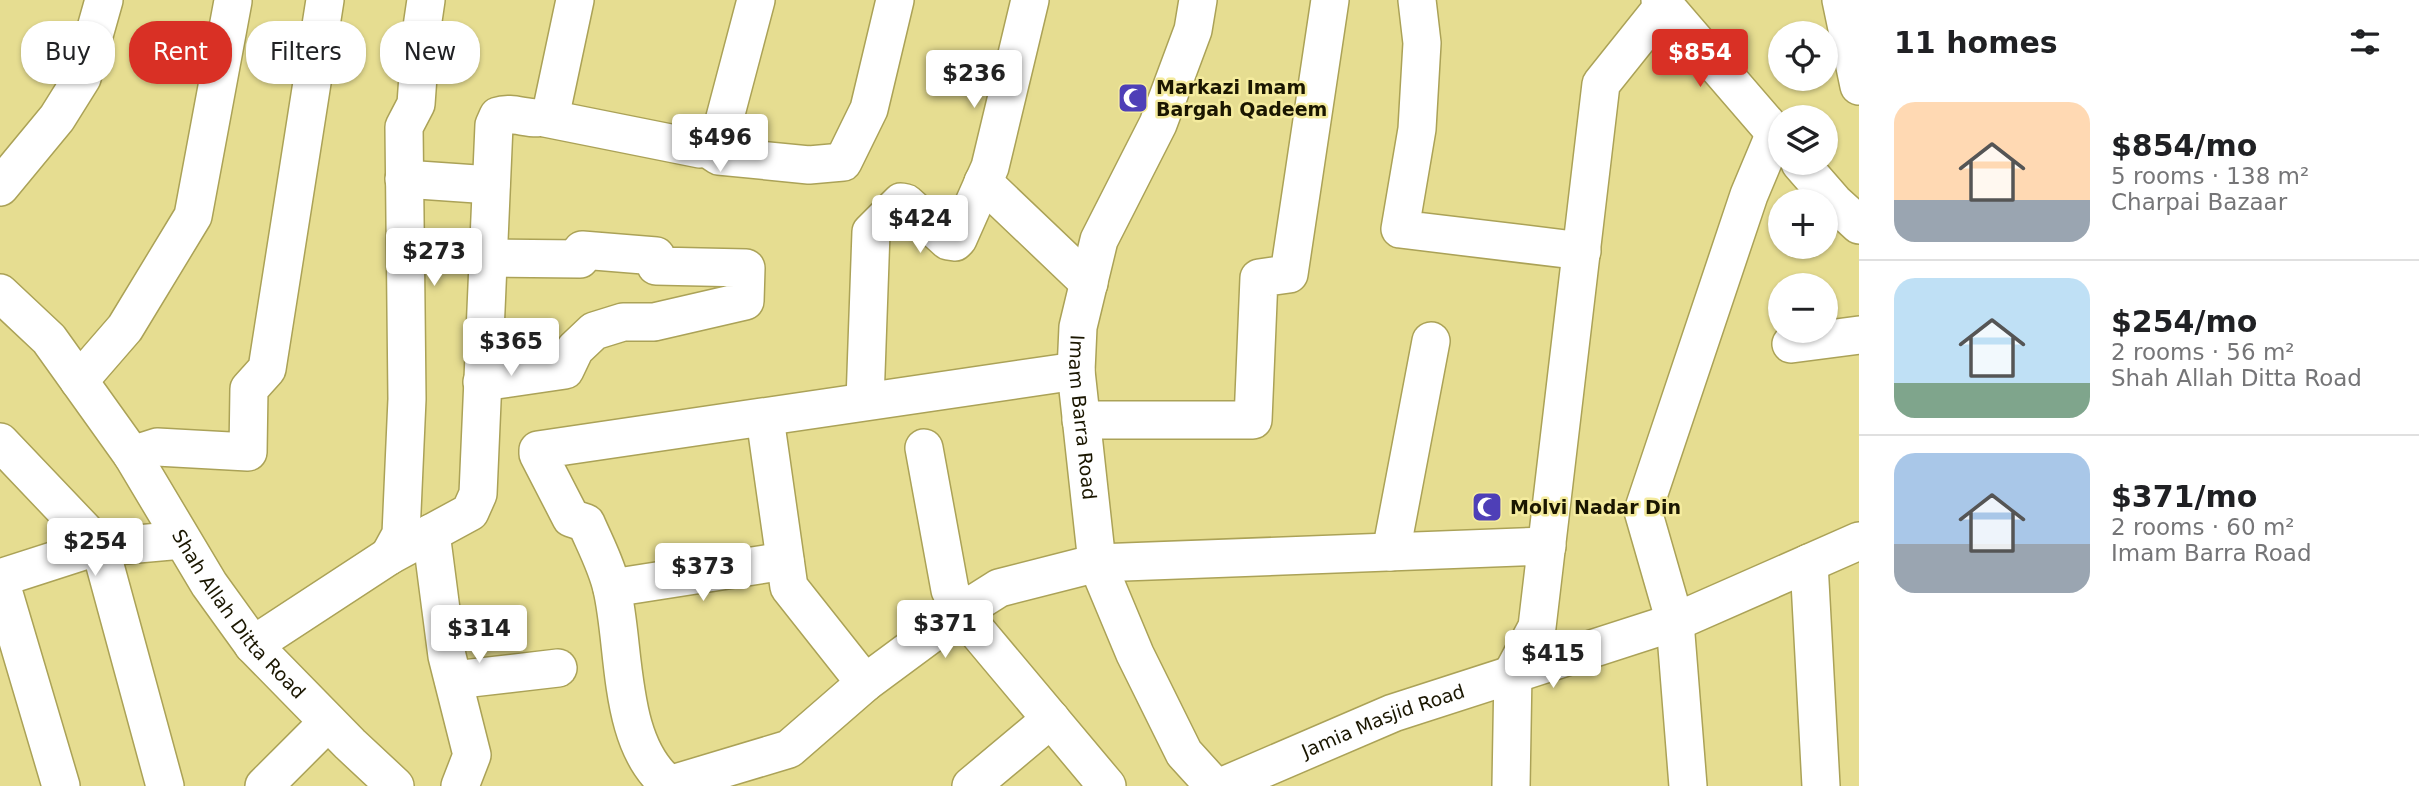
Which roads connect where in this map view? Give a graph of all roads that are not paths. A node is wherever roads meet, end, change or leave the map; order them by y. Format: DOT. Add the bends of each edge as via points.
graph roads {
  1 [pos="104,0"];
  2 [pos="325,0"];
  3 [pos="426,0"];
  4 [pos="575,0"];
  5 [pos="756,0"];
  6 [pos="895,0"];
  7 [pos="1030,0"];
  8 [pos="1198,0"];
  9 [pos="1330,0"];
  10 [pos="1417,0"];
  11 [pos="1841,0"];
  12 [pos="233,1"];
  13 [pos="1673,6"];
  14 [pos="1859,86"];
  15 [pos="545,118"];
  16 [pos="1768,125"];
  17 [pos="707,148"];
  18 [pos="1768,155"];
  19 [pos="1810,175"];
  20 [pos="404,179"];
  21 [pos="983,182"];
  22 [pos="491,185"];
  23 [pos="0,187"];
  24 [pos="1859,226"];
  25 [pos="1582,251"];
  26 [pos="487,258"];
  27 [pos="1089,283"];
  28 [pos="0,293"];
  29 [pos="1859,335"];
  30 [pos="1431,341"];
  31 [pos="1791,344"];
  32 [pos="1076,371"];
  33 [pos="79,381"];
  34 [pos="482,382"];
  35 [pos="865,401"];
  36 [pos="765,418"];
  37 [pos="1081,420"];
  38 [pos="0,442"];
  39 [pos="924,448"];
  40 [pos="132,455"];
  41 [pos="431,533"];
  42 [pos="182,540"];
  43 [pos="1859,541"];
  44 [pos="1546,546"];
  45 [pos="100,547"];
  46 [pos="1391,552"];
  47 [pos="388,556"];
  48 [pos="785,561"];
  49 [pos="1097,563"];
  50 [pos="1810,563"];
  51 [pos="0,579"];
  52 [pos="612,587"];
  53 [pos="961,612"];
  54 [pos="1675,622"];
  55 [pos="253,645"];
  56 [pos="558,668"];
  57 [pos="1513,672"];
  58 [pos="454,680"];
  59 [pos="865,683"];
  60 [pos="1051,719"];
  61 [pos="328,722"];
  62 [pos="670,785"];
  63 [pos="61,786"];
  64 [pos="165,786"];
  65 [pos="264,786"];
  66 [pos="395,786"];
  67 [pos="460,786"];
  68 [pos="971,786"];
  69 [pos="1107,786"];
  70 [pos="1214,786"];
  71 [pos="1223,786"];
  72 [pos="1511,786"];
  73 [pos="1688,786"];
  74 [pos="1821,786"];
  1 -- 23 [label="street" via="82,78 57,118"];
  2 -- 40 [label="street" via="267,369 249,389 248,452 157,447"];
  3 -- 20 [label="street" via="416,104 404,127"];
  4 -- 15 [label="street" via="551,113"];
  5 -- 17 [label="street" via="718,144"];
  6 -- 17 [label="street" via="869,109 844,162 809,165 719,156"];
  7 -- 21 [label="street"];
  8 -- 27 [label="street, Imam Barra Road" via="1193,30 1158,124 1099,240"];
  9 -- 37 [label="street" via="1289,274 1259,278 1253,421"];
  10 -- 25 [label="street" via="1422,43 1417,129 1400,229"];
  11 -- 14 [label="street"];
  12 -- 33 [label="street" via="193,216 125,328"];
  13 -- 16 [label="street"];
  13 -- 25 [label="street" via="1601,83"];
  15 -- 17 [label="street"];
  15 -- 22 [label="street" via="498,116"];
  18 -- 54 [label="street" via="1749,195 1643,511"];
  19 -- 24 [label="street"];
  20 -- 22 [label="street"];
  20 -- 47 [label="street" via="407,413 401,534"];
  21 -- 27 [label="street"];
  21 -- 35 [label="street" via="955,242 901,202 871,232"];
  22 -- 26 [label="street"];
  25 -- 44 [label="street"];
  26 -- 34 [label="street"];
  26 -- 34 [label="street" via="580,259 582,250 656,256 656,266 746,268 745,301 654,322 623,322 594,331 575,349 565,370"];
  27 -- 32 [label="street, Imam Barra Road" via="1078,327"];
  28 -- 33 [label="street, Shah Allah Ditta Road" via="49,339"];
  29 -- 31 [label="street"];
  30 -- 46 [label="street"];
  32 -- 35 [label="street"];
  32 -- 37 [label="street, Imam Barra Road"];
  33 -- 40 [label="street, Shah Allah Ditta Road"];
  34 -- 41 [label="street" via="478,494 470,512"];
  35 -- 36 [label="street"];
  36 -- 48 [label="street"];
  36 -- 52 [label="street" via="538,450 571,518 586,523"];
  37 -- 49 [label="street, Imam Barra Road"];
  38 -- 45 [label="street"];
  39 -- 53 [label="street" via="950,590"];
  40 -- 42 [label="street, Shah Allah Ditta Road"];
  41 -- 47 [label="street"];
  41 -- 58 [label="street"];
  42 -- 45 [label="street"];
  42 -- 55 [label="street, Shah Allah Ditta Road"];
  43 -- 50 [label="street, Jamia Masjid Road"];
  44 -- 46 [label="street"];
  44 -- 57 [label="street" via="1537,627"];
  45 -- 51 [label="street"];
  45 -- 64 [label="street"];
  46 -- 49 [label="street"];
  47 -- 55 [label="street"];
  48 -- 52 [label="street"];
  48 -- 59 [label="street" via="789,587"];
  49 -- 53 [label="street" via="999,588"];
  49 -- 70 [label="street, Imam Barra Road" via="1184,753"];
  50 -- 54 [label="street, Jamia Masjid Road"];
  50 -- 74 [label="street"];
  51 -- 63 [label="street"];
  52 -- 62 [label="street" via="632,724 656,774"];
  53 -- 59 [label="street"];
  53 -- 60 [label="street"];
  54 -- 57 [label="street, Jamia Masjid Road"];
  54 -- 73 [label="street"];
  55 -- 61 [label="street, Shah Allah Ditta Road"];
  56 -- 58 [label="street"];
  57 -- 71 [label="street, Jamia Masjid Road" via="1393,713"];
  57 -- 72 [label="street"];
  58 -- 67 [label="street" via="472,755"];
  59 -- 62 [label="street" via="789,749"];
  60 -- 68 [label="street"];
  60 -- 69 [label="street"];
  61 -- 65 [label="street"];
  61 -- 66 [label="street, Shah Allah Ditta Road"];
}
